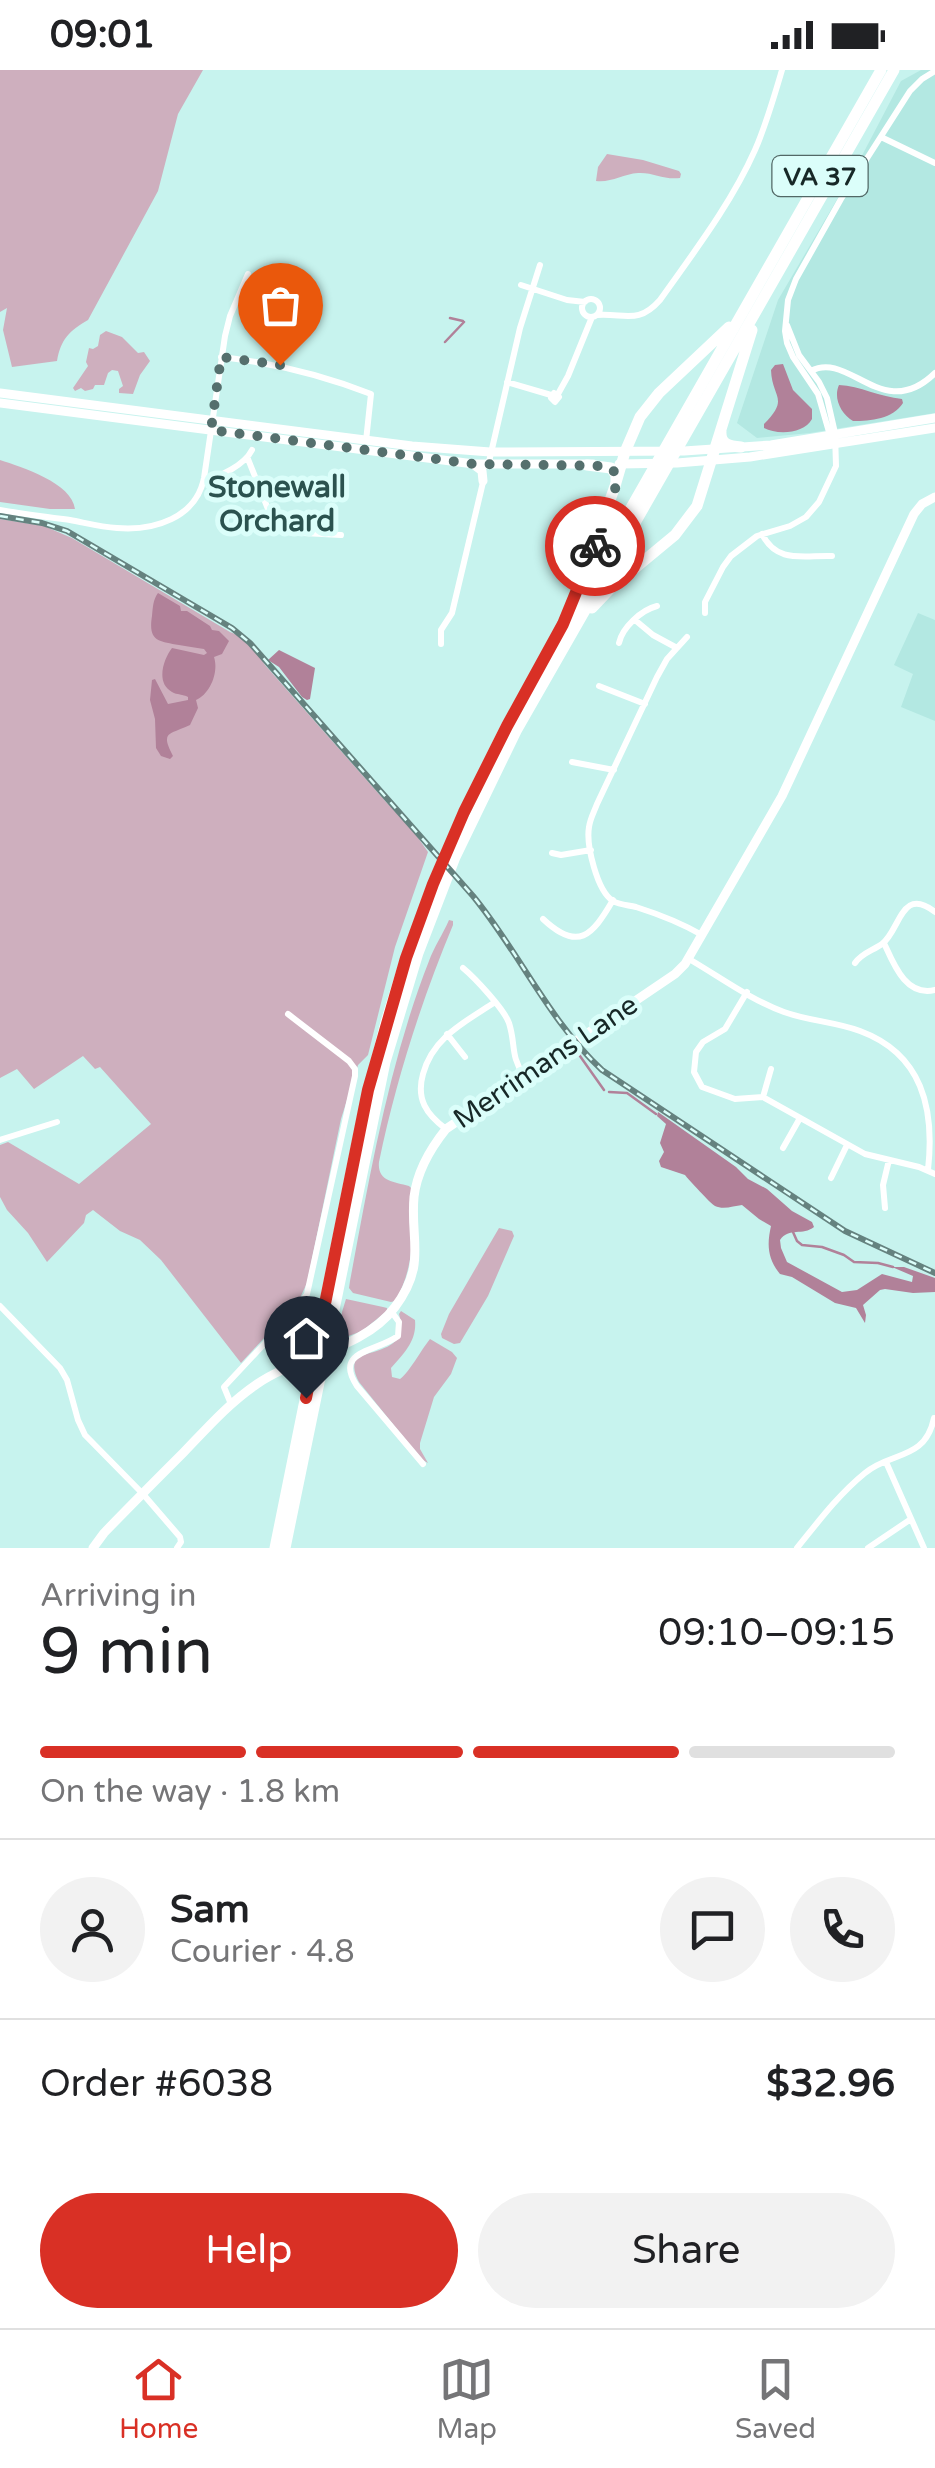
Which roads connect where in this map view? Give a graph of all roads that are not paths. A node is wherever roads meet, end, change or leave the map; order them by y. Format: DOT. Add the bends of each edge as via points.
graph roads {
  1 [pos="782,70"];
  2 [pos="881,70"];
  3 [pos="894,70"];
  4 [pos="935,71"];
  5 [pos="881,137"];
  6 [pos="935,163"];
  7 [pos="540,265"];
  8 [pos="782,266"];
  9 [pos="248,274"];
  10 [pos="760,282"];
  11 [pos="520,285"];
  12 [pos="532,289"];
  13 [pos="590,311"];
  14 [pos="221,357"];
  15 [pos="809,373"];
  16 [pos="935,373"];
  17 [pos="507,382"];
  18 [pos="0,393"];
  19 [pos="0,403"];
  20 [pos="935,418"];
  21 [pos="212,425"];
  22 [pos="935,428"];
  23 [pos="721,430"];
  24 [pos="833,437"];
  25 [pos="366,440"];
  26 [pos="676,442"];
  27 [pos="742,447"];
  28 [pos="355,448"];
  29 [pos="252,450"];
  30 [pos="490,452"];
  31 [pos="714,455"];
  32 [pos="624,458"];
  33 [pos="248,459"];
  34 [pos="471,464"];
  35 [pos="587,464"];
  36 [pos="488,465"];
  37 [pos="204,478"];
  38 [pos="483,481"];
  39 [pos="616,486"];
  40 [pos="935,497"];
  41 [pos="0,510"];
  42 [pos="762,534"];
  43 [pos="342,535"];
  44 [pos="832,556"];
  45 [pos="657,606"];
  46 [pos="705,613"];
  47 [pos="635,620"];
  48 [pos="687,636"];
  49 [pos="441,644"];
  50 [pos="619,644"];
  51 [pos="677,648"];
  52 [pos="550,661"];
  53 [pos="599,686"];
  54 [pos="645,704"];
  55 [pos="572,762"];
  56 [pos="614,770"];
  57 [pos="591,850"];
  58 [pos="552,852"];
  59 [pos="439,882"];
  60 [pos="613,900"];
  61 [pos="935,912"];
  62 [pos="543,919"];
  63 [pos="702,935"];
  64 [pos="884,943"];
  65 [pos="689,959"];
  66 [pos="855,963"];
  67 [pos="463,968"];
  68 [pos="935,990"];
  69 [pos="747,992"];
  70 [pos="495,1002"];
  71 [pos="288,1014"];
  72 [pos="447,1034"];
  73 [pos="464,1057"];
  74 [pos="772,1068"];
  75 [pos="524,1076"];
  76 [pos="763,1097"];
  77 [pos="800,1118"];
  78 [pos="57,1122"];
  79 [pos="446,1129"];
  80 [pos="0,1140"];
  81 [pos="847,1145"];
  82 [pos="784,1148"];
  83 [pos="889,1160"];
  84 [pos="931,1172"];
  85 [pos="832,1178"];
  86 [pos="885,1208"];
  87 [pos="0,1306"];
  88 [pos="391,1312"];
  89 [pos="231,1404"];
  90 [pos="934,1418"];
  91 [pos="886,1462"];
  92 [pos="423,1464"];
  93 [pos="143,1494"];
  94 [pos="910,1519"];
  95 [pos="93,1548"];
  96 [pos="177,1548"];
  97 [pos="275,1548"];
  98 [pos="285,1548"];
  99 [pos="797,1548"];
  100 [pos="868,1548"];
  101 [pos="924,1548"];
  1 -- 13 [label="street" via="758,143 720,213 654,308 633,317"];
  2 -- 10 [label="highway, VA 37"];
  3 -- 8 [label="highway, VA 37"];
  4 -- 5 [label="street" via="910,91"];
  5 -- 6 [label="street"];
  5 -- 15 [label="street" via="788,300 785,334"];
  7 -- 12 [label="street"];
  8 -- 23 [label="highway" via="747,342"];
  8 -- 26 [label="highway, VA 37"];
  9 -- 14 [label="street"];
  10 -- 26 [label="highway, VA 37"];
  10 -- 32 [label="highway" via="728,328 646,407"];
  11 -- 12 [label="street"];
  12 -- 13 [label="street"];
  12 -- 17 [label="street"];
  13 -- 17 [label="street" via="572,367 554,395"];
  14 -- 21 [label="street"];
  14 -- 25 [label="street" via="280,365 371,394"];
  15 -- 16 [label="street" via="831,367 894,391 918,386"];
  15 -- 24 [label="street" via="827,398"];
  17 -- 30 [label="street"];
  18 -- 21 [label="main road"];
  19 -- 21 [label="main road"];
  20 -- 24 [label="main road"];
  21 -- 25 [label="main road"];
  21 -- 28 [label="main road"];
  21 -- 37 [label="street"];
  22 -- 24 [label="main road"];
  23 -- 27 [label="highway" via="725,444"];
  23 -- 31 [label="highway"];
  24 -- 27 [label="main road"];
  24 -- 31 [label="main road"];
  24 -- 42 [label="street" via="836,466 815,508 796,523"];
  25 -- 28 [label="main road"];
  25 -- 30 [label="main road"];
  26 -- 52 [label="highway, VA 37"];
  27 -- 31 [label="main road"];
  28 -- 34 [label="main road"];
  29 -- 33 [label="street"];
  30 -- 32 [label="main road"];
  30 -- 36 [label="street"];
  31 -- 32 [label="main road"];
  31 -- 52 [label="highway" via="685,524 594,605"];
  32 -- 35 [label="main road"];
  32 -- 39 [label="highway"];
  33 -- 37 [label="street" via="217,478"];
  33 -- 43 [label="street" via="278,529"];
  34 -- 36 [label="main road"];
  34 -- 38 [label="main road"];
  35 -- 36 [label="main road"];
  35 -- 39 [label="highway" via="611,468"];
  36 -- 38 [label="street"];
  37 -- 41 [label="street" via="193,505 145,527"];
  38 -- 49 [label="street"];
  39 -- 52 [label="highway"];
  40 -- 63 [label="main road, Merrimans Lane" via="908,524 782,796"];
  42 -- 44 [label="street" via="779,554"];
  42 -- 46 [label="street" via="723,567"];
  45 -- 47 [label="street"];
  47 -- 50 [label="street"];
  47 -- 51 [label="street"];
  48 -- 51 [label="street"];
  51 -- 54 [label="street"];
  52 -- 59 [label="highway, VA 37"];
  53 -- 54 [label="street"];
  54 -- 56 [label="street"];
  55 -- 56 [label="street"];
  56 -- 57 [label="street" via="589,826"];
  57 -- 58 [label="street"];
  57 -- 60 [label="street"];
  59 -- 97 [label="highway, VA 37" via="400,976 368,1090"];
  59 -- 98 [label="highway, VA 37" via="382,1078"];
  60 -- 62 [label="street" via="582,935 564,936"];
  60 -- 63 [label="street"];
  61 -- 64 [label="street" via="924,905 906,908"];
  63 -- 65 [label="main road, Merrimans Lane"];
  64 -- 66 [label="street"];
  64 -- 68 [label="street" via="908,984"];
  65 -- 69 [label="street"];
  65 -- 75 [label="main road, Merrimans Lane"];
  67 -- 70 [label="street"];
  69 -- 76 [label="street" via="725,1030 698,1048 693,1069 711,1092"];
  69 -- 84 [label="street" via="786,1012 869,1035 902,1057 931,1105"];
  70 -- 72 [label="street"];
  70 -- 75 [label="street"];
  71 -- 89 [label="street" via="349,1061 355,1076 307,1294 224,1387"];
  72 -- 73 [label="street"];
  72 -- 79 [label="street" via="431,1052 420,1086 424,1107"];
  74 -- 76 [label="street"];
  75 -- 79 [label="main road, Merrimans Lane"];
  76 -- 77 [label="street"];
  77 -- 81 [label="street"];
  77 -- 82 [label="street"];
  78 -- 80 [label="street"];
  79 -- 88 [label="main road, Merrimans Lane" via="419,1174 414,1264"];
  81 -- 83 [label="street"];
  81 -- 85 [label="street"];
  83 -- 84 [label="street"];
  83 -- 86 [label="street"];
  87 -- 93 [label="street" via="60,1368 87,1438"];
  88 -- 89 [label="main road, Merrimans Lane" via="365,1333 261,1381"];
  88 -- 92 [label="street" via="398,1336 356,1356 349,1372"];
  89 -- 93 [label="main road, Merrimans Lane"];
  90 -- 91 [label="street" via="920,1446"];
  91 -- 94 [label="street"];
  91 -- 99 [label="street" via="862,1475"];
  93 -- 95 [label="main road, Merrimans Lane"];
  93 -- 96 [label="street" via="180,1537"];
  94 -- 100 [label="street"];
  94 -- 101 [label="street"];
}
